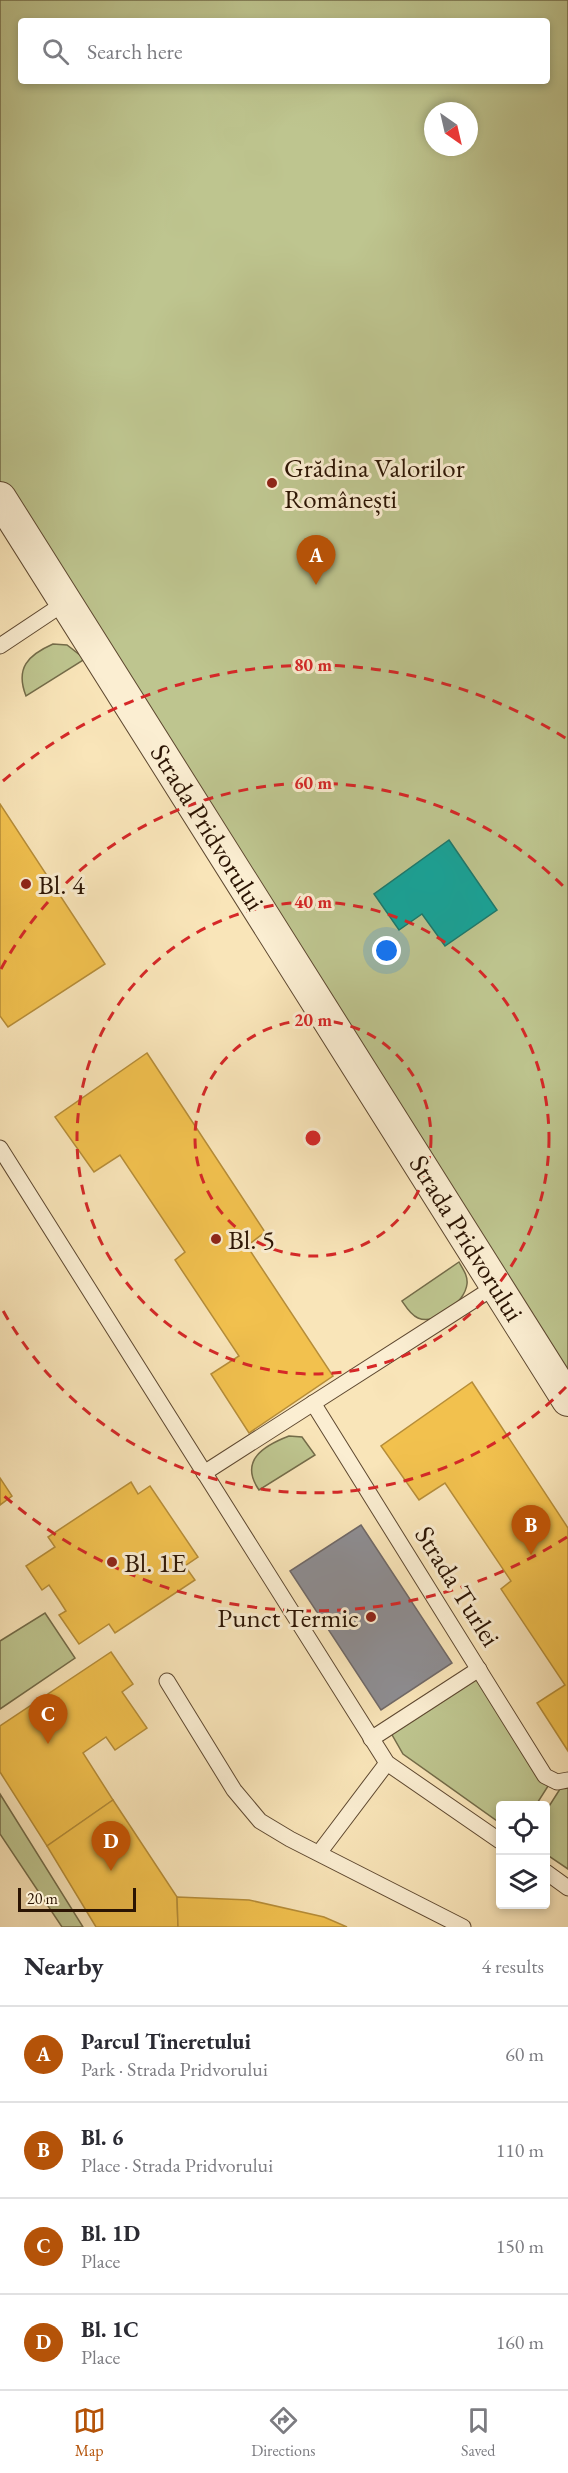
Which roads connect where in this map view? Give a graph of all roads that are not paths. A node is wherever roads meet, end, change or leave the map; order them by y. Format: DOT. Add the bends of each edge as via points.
graph roads {
  1 [pos="0,498"];
  2 [pos="66,602"];
  3 [pos="0,646"];
  4 [pos="0,1148"];
  5 [pos="496,1286"];
  6 [pos="568,1400"];
  7 [pos="313,1403"];
  8 [pos="204,1473"];
  9 [pos="479,1669"];
  10 [pos="167,1681"];
  11 [pos="371,1739"];
  12 [pos="387,1763"];
  13 [pos="568,1780"];
  14 [pos="496,1838"];
  15 [pos="319,1853"];
  16 [pos="550,1875"];
  17 [pos="568,1888"];
  18 [pos="463,1927"];
  1 -- 2 [label="street, Strada Pridvorului"];
  2 -- 3 [label="lane"];
  2 -- 5 [label="street, Strada Pridvorului"];
  4 -- 8 [label="lane"];
  5 -- 6 [label="street, Strada Pridvorului"];
  5 -- 7 [label="lane"];
  7 -- 8 [label="lane"];
  7 -- 9 [label="lane, Strada Turlei"];
  8 -- 11 [label="lane"];
  9 -- 11 [label="lane"];
  9 -- 13 [label="lane, Strada Turlei" via="545,1776 557,1782"];
  10 -- 15 [label="lane" via="234,1790 260,1821"];
  11 -- 12 [label="lane"];
  12 -- 14 [label="lane"];
  12 -- 15 [label="lane"];
  15 -- 18 [label="lane"];
  16 -- 17 [label="lane"];
}
